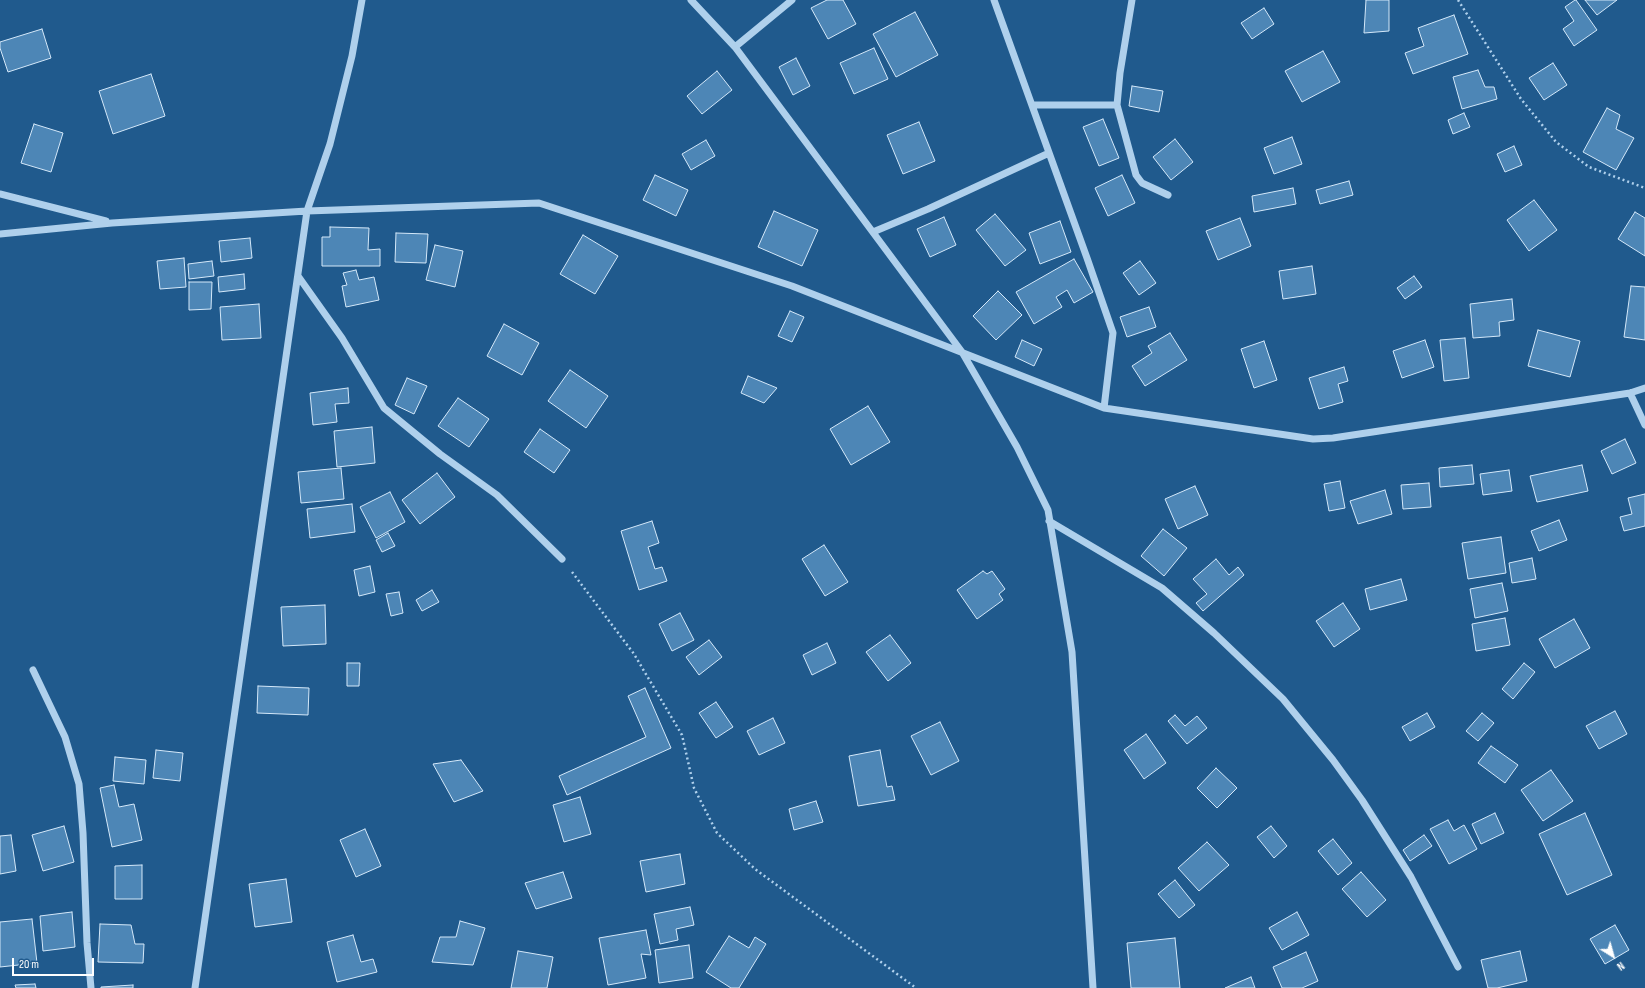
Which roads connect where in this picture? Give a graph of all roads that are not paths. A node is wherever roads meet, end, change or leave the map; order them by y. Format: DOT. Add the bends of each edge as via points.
graph roads {
  1 [pos="362,0"];
  2 [pos="691,0"];
  3 [pos="792,0"];
  4 [pos="994,0"];
  5 [pos="1132,0"];
  6 [pos="735,47"];
  7 [pos="1032,105"];
  8 [pos="1117,105"];
  9 [pos="1049,153"];
  10 [pos="0,194"];
  11 [pos="1168,195"];
  12 [pos="307,212"];
  13 [pos="112,223"];
  14 [pos="873,232"];
  15 [pos="0,234"];
  16 [pos="298,276"];
  17 [pos="962,352"];
  18 [pos="1645,388"];
  19 [pos="1630,394"];
  20 [pos="1104,408"];
  21 [pos="1645,425"];
  22 [pos="1049,521"];
  23 [pos="562,559"];
  24 [pos="33,670"];
  25 [pos="1458,967"];
  26 [pos="90,988"];
  27 [pos="195,988"];
  28 [pos="1093,988"];
  1 -- 12 [label="street" via="352,56 330,144"];
  2 -- 6 [label="street"];
  3 -- 6 [label="street"];
  4 -- 7 [label="street"];
  5 -- 8 [label="street"];
  6 -- 14 [label="street"];
  7 -- 8 [label="street"];
  7 -- 9 [label="street"];
  8 -- 11 [label="street" via="1136,175 1142,183"];
  9 -- 14 [label="street"];
  9 -- 20 [label="street" via="1113,333"];
  10 -- 13 [label="street"];
  12 -- 13 [label="street"];
  12 -- 16 [label="street"];
  12 -- 17 [label="street" via="540,203 792,286"];
  13 -- 15 [label="street"];
  14 -- 17 [label="street"];
  16 -- 23 [label="street" via="342,338 384,408 440,454 497,495"];
  16 -- 27 [label="street"];
  17 -- 20 [label="street"];
  17 -- 22 [label="street" via="1017,447 1048,510"];
  18 -- 19 [label="street"];
  19 -- 20 [label="street" via="1313,439"];
  19 -- 21 [label="street"];
  22 -- 25 [label="street" via="1162,588 1283,699 1362,800 1411,877"];
  22 -- 28 [label="street" via="1072,652"];
  24 -- 26 [label="street" via="65,737 79,784"];
}
